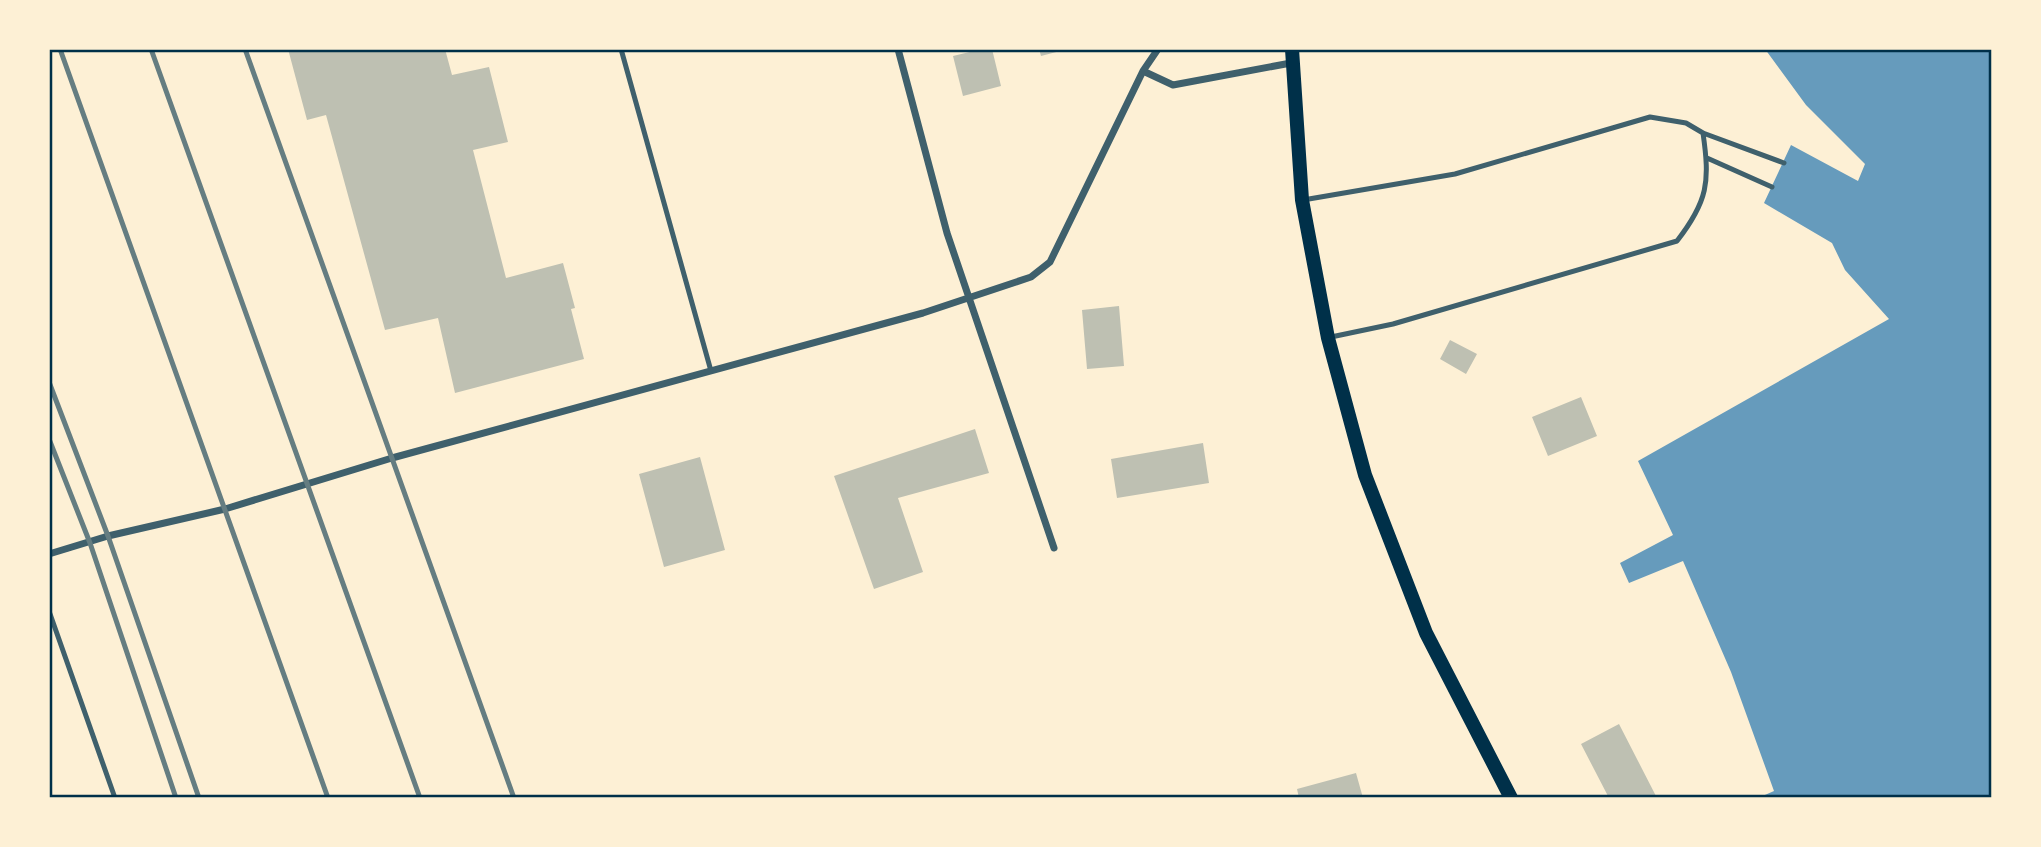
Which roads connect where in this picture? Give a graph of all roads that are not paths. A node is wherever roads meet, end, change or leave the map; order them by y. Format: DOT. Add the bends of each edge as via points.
graph roads {
  1 [pos="621,49"];
  2 [pos="898,49"];
  3 [pos="1157,49"];
  4 [pos="1291,56"];
  5 [pos="1143,71"];
  6 [pos="1703,133"];
  7 [pos="1707,158"];
  8 [pos="1784,163"];
  9 [pos="1772,187"];
  10 [pos="1302,200"];
  11 [pos="969,298"];
  12 [pos="1328,338"];
  13 [pos="711,372"];
  14 [pos="1054,548"];
  15 [pos="49,554"];
  16 [pos="49,611"];
  17 [pos="115,798"];
  18 [pos="1511,798"];
  1 -- 13 [label="lane"];
  2 -- 11 [label="street"];
  3 -- 5 [label="street"];
  4 -- 5 [label="street" via="1173,85"];
  4 -- 10 [label="main road"];
  5 -- 11 [label="street" via="1050,262 1031,277"];
  6 -- 7 [label="lane"];
  6 -- 8 [label="lane"];
  6 -- 10 [label="lane" via="1686,123 1650,117 1455,174"];
  7 -- 9 [label="lane"];
  7 -- 12 [label="lane" via="1706,191 1696,216 1677,241 1393,324"];
  10 -- 12 [label="main road"];
  11 -- 13 [label="street"];
  11 -- 14 [label="street"];
  12 -- 18 [label="main road" via="1365,475 1426,633"];
  13 -- 15 [label="street"];
  16 -- 17 [label="lane"];
}
